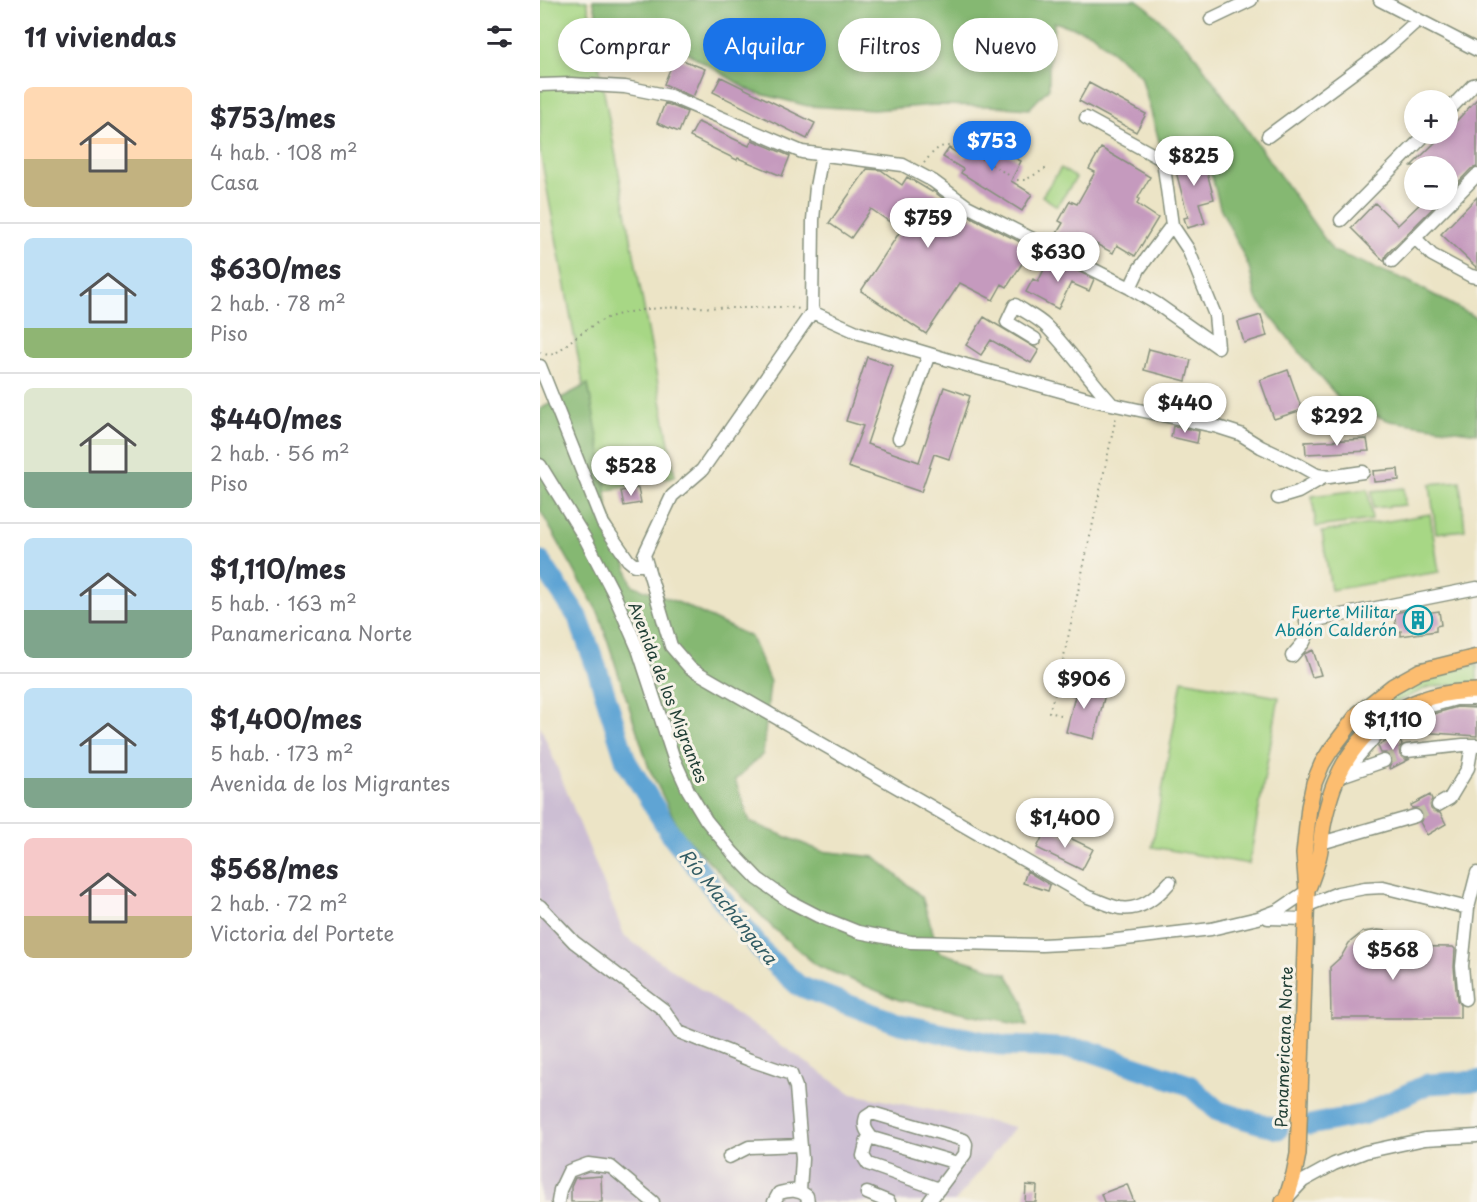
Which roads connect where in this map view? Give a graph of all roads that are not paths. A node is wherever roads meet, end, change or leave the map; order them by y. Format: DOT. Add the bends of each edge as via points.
graph roads {
  1 [pos="1251,0"];
  2 [pos="1380,0"];
  3 [pos="1211,19"];
  4 [pos="1418,20"];
  5 [pos="1477,50"];
  6 [pos="1477,84"];
  7 [pos="540,85"];
  8 [pos="1458,101"];
  9 [pos="1086,118"];
  10 [pos="1268,136"];
  11 [pos="1416,144"];
  12 [pos="822,155"];
  13 [pos="1477,175"];
  14 [pos="1341,220"];
  15 [pos="1172,225"];
  16 [pos="1415,238"];
  17 [pos="1392,261"];
  18 [pos="1477,277"];
  19 [pos="1130,288"];
  20 [pos="812,312"];
  21 [pos="1035,339"];
  22 [pos="929,354"];
  23 [pos="540,366"];
  24 [pos="1115,405"];
  25 [pos="899,438"];
  26 [pos="540,465"];
  27 [pos="1363,472"];
  28 [pos="1324,477"];
  29 [pos="1278,498"];
  30 [pos="647,565"];
  31 [pos="1477,588"];
  32 [pos="1292,656"];
  33 [pos="1477,657"];
  34 [pos="1477,691"];
  35 [pos="1477,700"];
  36 [pos="1474,745"];
  37 [pos="1407,751"];
  38 [pos="1384,761"];
  39 [pos="1343,776"];
  40 [pos="1438,805"];
  41 [pos="1415,816"];
  42 [pos="1321,843"];
  43 [pos="1477,873"];
  44 [pos="1170,882"];
  45 [pos="1474,894"];
  46 [pos="1307,905"];
  47 [pos="540,906"];
  48 [pos="1468,908"];
  49 [pos="1258,918"];
  50 [pos="1465,999"];
  51 [pos="870,1136"];
  52 [pos="1477,1136"];
  53 [pos="801,1145"];
  54 [pos="729,1157"];
  55 [pos="957,1163"];
  56 [pos="939,1188"];
  57 [pos="800,1191"];
  58 [pos="867,1192"];
  59 [pos="1285,1201"];
  60 [pos="558,1202"];
  61 [pos="653,1202"];
  62 [pos="774,1202"];
  63 [pos="808,1202"];
  64 [pos="889,1202"];
  65 [pos="929,1202"];
  1 -- 3 [label="street"];
  2 -- 4 [label="street"];
  4 -- 5 [label="street"];
  4 -- 10 [label="street" via="1388,47"];
  6 -- 8 [label="street"];
  7 -- 12 [label="street" via="625,87 669,96 802,152"];
  9 -- 15 [label="street" via="1163,160"];
  11 -- 14 [label="street"];
  12 -- 19 [label="street" via="903,165 967,206"];
  12 -- 20 [label="street" via="813,220"];
  13 -- 16 [label="street"];
  15 -- 19 [label="street" via="1139,269"];
  15 -- 19 [label="street" via="1188,249 1215,315 1218,347"];
  16 -- 17 [label="street"];
  16 -- 18 [label="street" via="1432,255"];
  20 -- 22 [label="street" via="859,333"];
  20 -- 30 [label="street" via="702,470 672,496 644,555"];
  21 -- 24 [label="street" via="1007,322 1015,305 1045,324"];
  22 -- 24 [label="street"];
  22 -- 25 [label="street"];
  23 -- 30 [label="street" via="603,524 628,560 634,565"];
  24 -- 28 [label="street" via="1240,434"];
  26 -- 49 [label="street, Avenida de los Migrantes" via="586,540 617,601 688,790 706,820 733,852 758,879 789,901 858,932 911,942 1100,942 1211,929"];
  27 -- 28 [label="street"];
  28 -- 29 [label="street"];
  30 -- 44 [label="street" via="671,646 690,668 1088,897 1119,908 1137,906 1159,895"];
  31 -- 32 [label="street" via="1307,627 1304,642"];
  33 -- 46 [label="main road, Panamericana Norte" via="1420,671 1393,686 1359,712 1330,751 1314,783 1308,807 1304,854"];
  34 -- 39 [label="main road, Panamericana Norte" via="1432,696 1395,711 1357,745"];
  35 -- 39 [label="street" via="1456,699 1433,705 1380,731"];
  36 -- 37 [label="street"];
  36 -- 40 [label="street" via="1468,768 1450,798"];
  38 -- 39 [label="street"];
  39 -- 42 [label="main road, Panamericana Norte" via="1335,784"];
  41 -- 42 [label="street"];
  42 -- 46 [label="main road, Panamericana Norte"];
  43 -- 45 [label="street"];
  45 -- 48 [label="street"];
  46 -- 48 [label="street" via="1338,893 1383,887"];
  46 -- 49 [label="street"];
  46 -- 49 [label="street"];
  46 -- 59 [label="main road, Panamericana Norte" via="1298,1154"];
  47 -- 53 [label="street" via="574,942 664,1011 679,1032 791,1074 796,1087"];
  48 -- 50 [label="street" via="1462,966"];
  51 -- 55 [label="street"];
  51 -- 55 [label="street" via="864,1124 872,1113 964,1140 965,1154"];
  51 -- 56 [label="street" via="863,1156 868,1164"];
  52 -- 59 [label="street" via="1425,1139 1365,1152 1303,1180"];
  53 -- 54 [label="street" via="749,1147"];
  53 -- 57 [label="street"];
  55 -- 56 [label="street"];
  56 -- 65 [label="street"];
  57 -- 62 [label="street" via="779,1192"];
  57 -- 63 [label="street"];
  58 -- 64 [label="street"];
  60 -- 61 [label="street" via="568,1172 588,1164 611,1167"];
}
